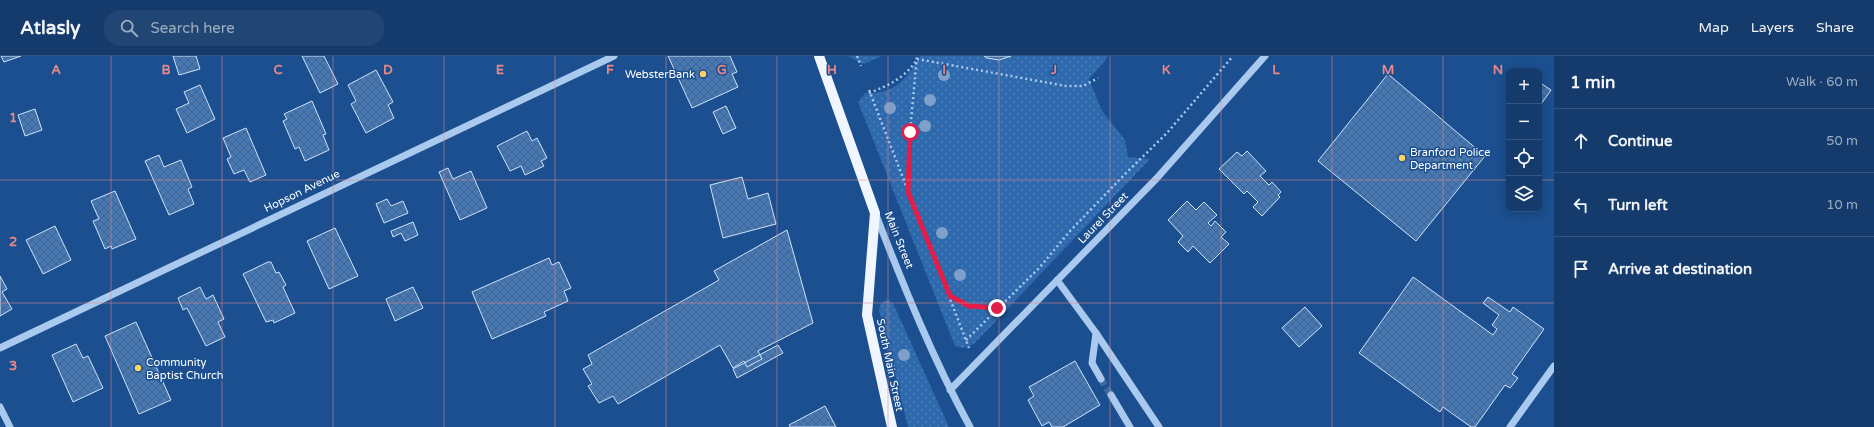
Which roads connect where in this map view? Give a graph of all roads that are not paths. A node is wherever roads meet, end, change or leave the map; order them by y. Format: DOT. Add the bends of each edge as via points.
graph roads {
  1 [pos="614,56"];
  2 [pos="818,56"];
  3 [pos="1265,56"];
  4 [pos="875,213"];
  5 [pos="1057,280"];
  6 [pos="1096,333"];
  7 [pos="0,348"];
  8 [pos="1554,366"];
  9 [pos="1101,379"];
  10 [pos="950,390"];
  11 [pos="1111,395"];
  12 [pos="0,407"];
  13 [pos="10,427"];
  14 [pos="892,427"];
  15 [pos="970,427"];
  16 [pos="1130,427"];
  17 [pos="1159,427"];
  18 [pos="1510,427"];
  1 -- 7 [label="street, Hopson Avenue"];
  2 -- 4 [label="main road, Main Street"];
  3 -- 5 [label="street, Laurel Street" via="1157,178"];
  4 -- 10 [label="street, Main Street"];
  4 -- 14 [label="main road, South Main Street" via="867,315"];
  5 -- 6 [label="street"];
  5 -- 10 [label="street, Laurel Street"];
  6 -- 9 [label="street" via="1092,363"];
  6 -- 17 [label="street"];
  8 -- 18 [label="street"];
  10 -- 15 [label="street, Main Street"];
  11 -- 16 [label="street"];
  12 -- 13 [label="street"];
}
